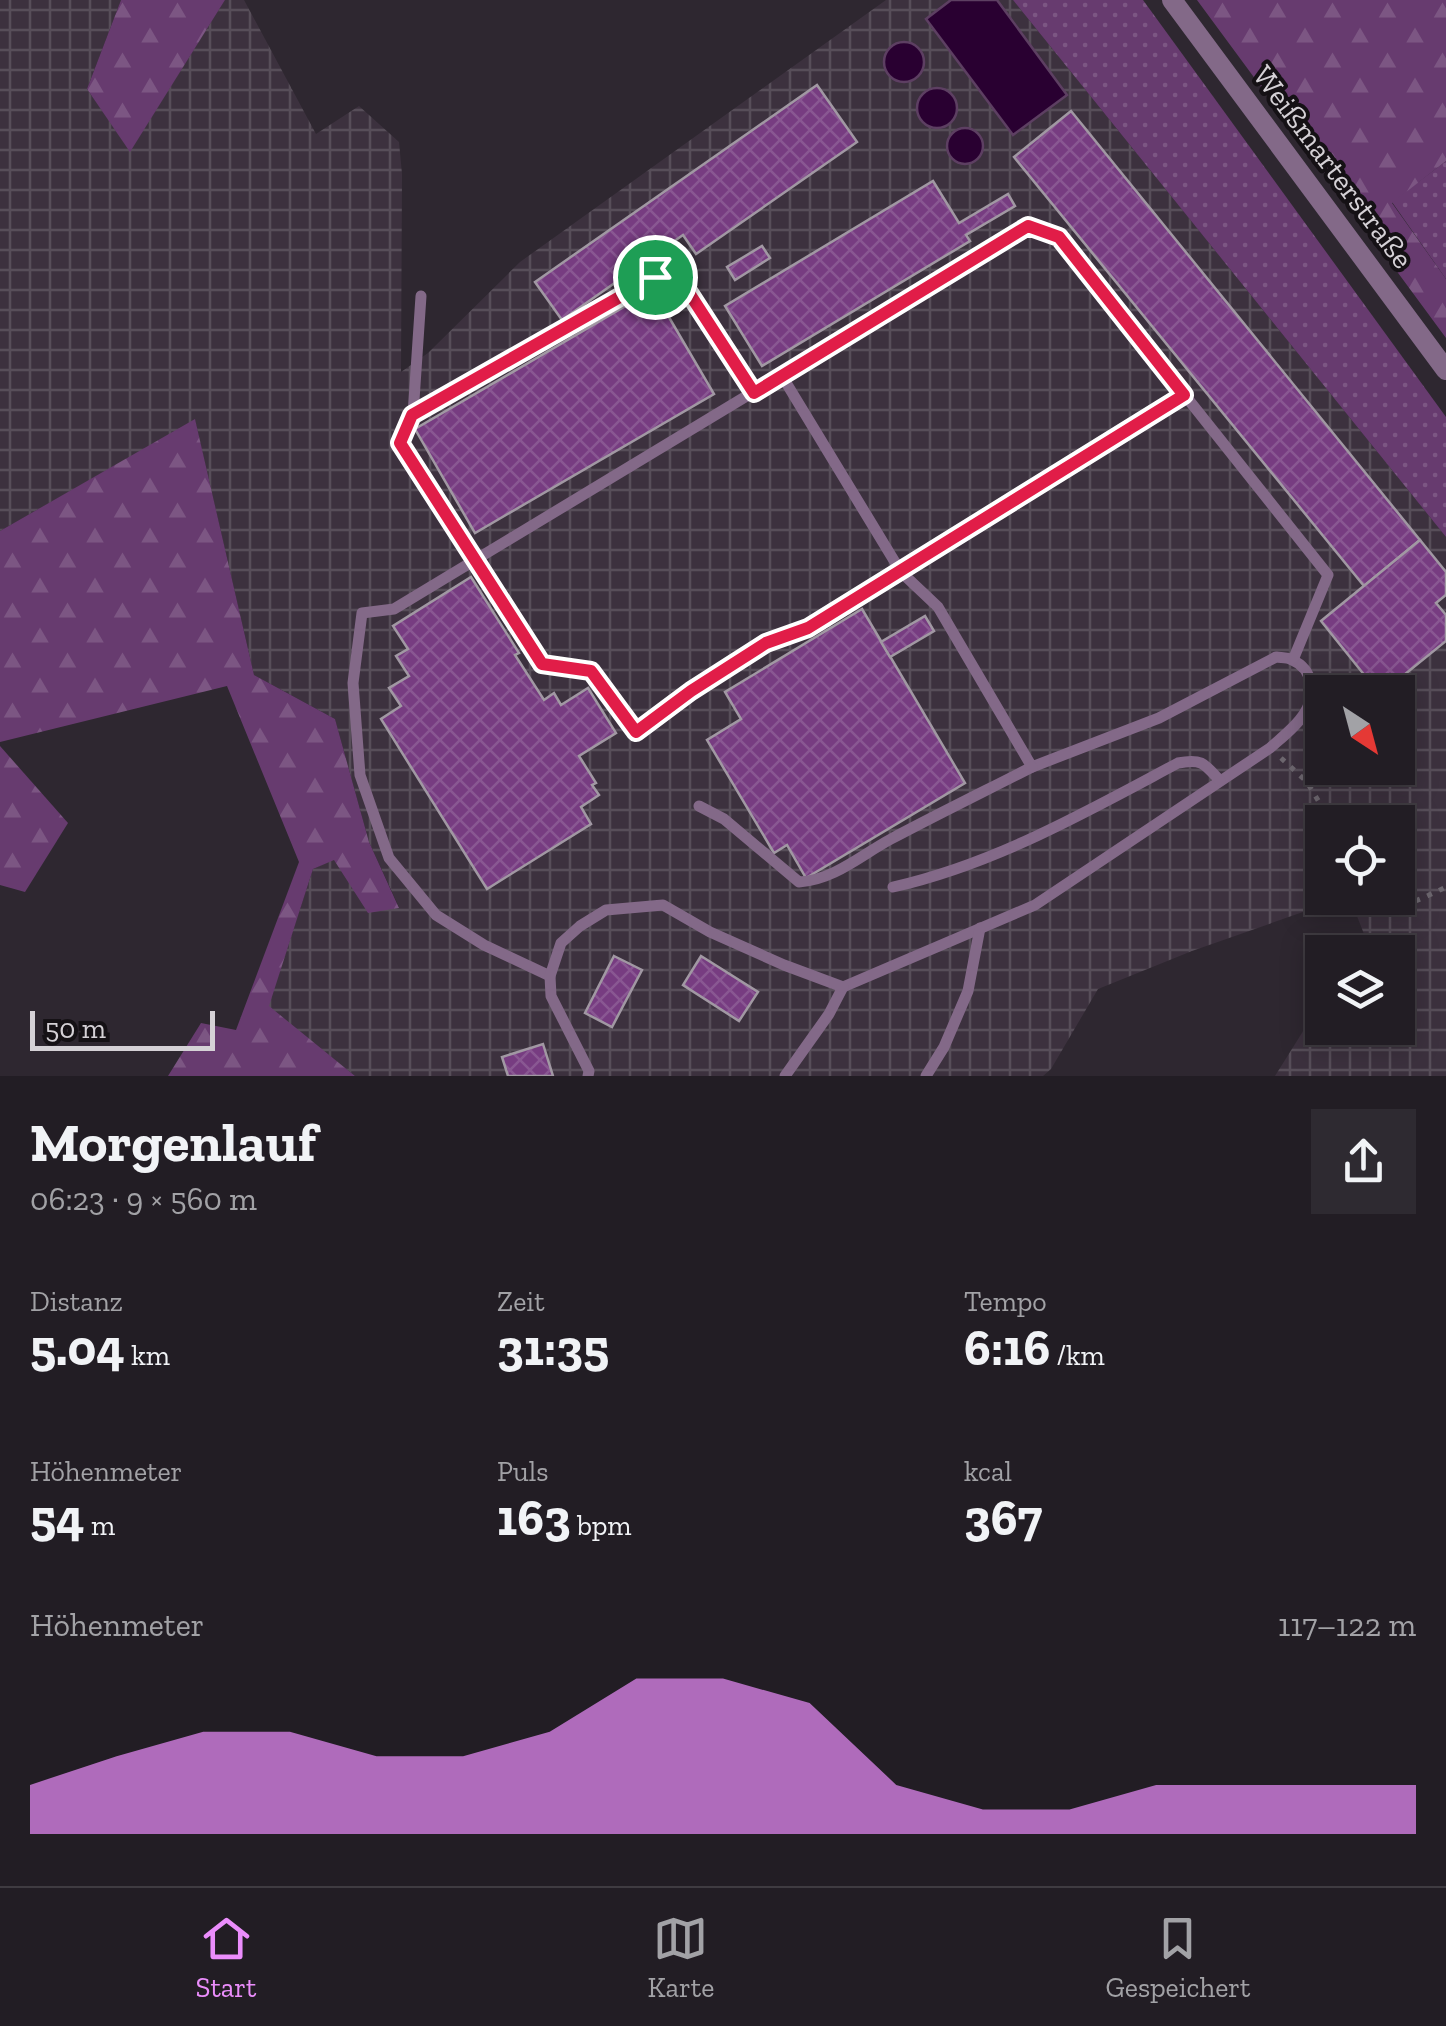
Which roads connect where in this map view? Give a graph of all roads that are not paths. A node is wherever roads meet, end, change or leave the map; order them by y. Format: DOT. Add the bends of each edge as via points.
graph roads {
  1 [pos="1172,0"];
  2 [pos="421,296"];
  3 [pos="1446,370"];
  4 [pos="782,376"];
  5 [pos="754,393"];
  6 [pos="1184,395"];
  7 [pos="412,415"];
  8 [pos="474,560"];
  9 [pos="901,572"];
  10 [pos="1292,660"];
  11 [pos="1032,767"];
  12 [pos="1220,782"];
  13 [pos="699,806"];
  14 [pos="893,887"];
  15 [pos="980,928"];
  16 [pos="550,976"];
  17 [pos="843,988"];
  18 [pos="588,1076"];
  19 [pos="785,1076"];
  20 [pos="926,1076"];
  1 -- 3 [label="street, Weißmarterstraße"];
  2 -- 7 [label="lane"];
  4 -- 5 [label="lane"];
  4 -- 6 [label="lane" via="1028,226 1059,237"];
  4 -- 9 [label="lane"];
  5 -- 7 [label="lane" via="680,279 655,277"];
  5 -- 8 [label="lane"];
  6 -- 9 [label="lane"];
  6 -- 10 [label="lane" via="1328,575"];
  7 -- 8 [label="lane" via="400,443"];
  8 -- 9 [label="lane" via="542,664 591,671 636,732 766,643 808,628"];
  8 -- 16 [label="lane" via="394,609 362,613 353,683 360,775 388,858 436,915"];
  9 -- 11 [label="lane" via="938,607"];
  10 -- 11 [label="lane" via="1276,657 1158,718"];
  10 -- 12 [label="lane" via="1312,682 1303,716"];
  11 -- 13 [label="lane" via="812,882 799,882 724,818"];
  12 -- 14 [label="lane" via="1194,759 1178,763 1010,850"];
  12 -- 15 [label="lane" via="1035,905"];
  15 -- 17 [label="lane"];
  15 -- 20 [label="lane" via="968,991"];
  16 -- 17 [label="lane" via="562,943 580,926 606,910 662,905"];
  16 -- 18 [label="lane" via="551,996"];
  17 -- 19 [label="lane"];
}
